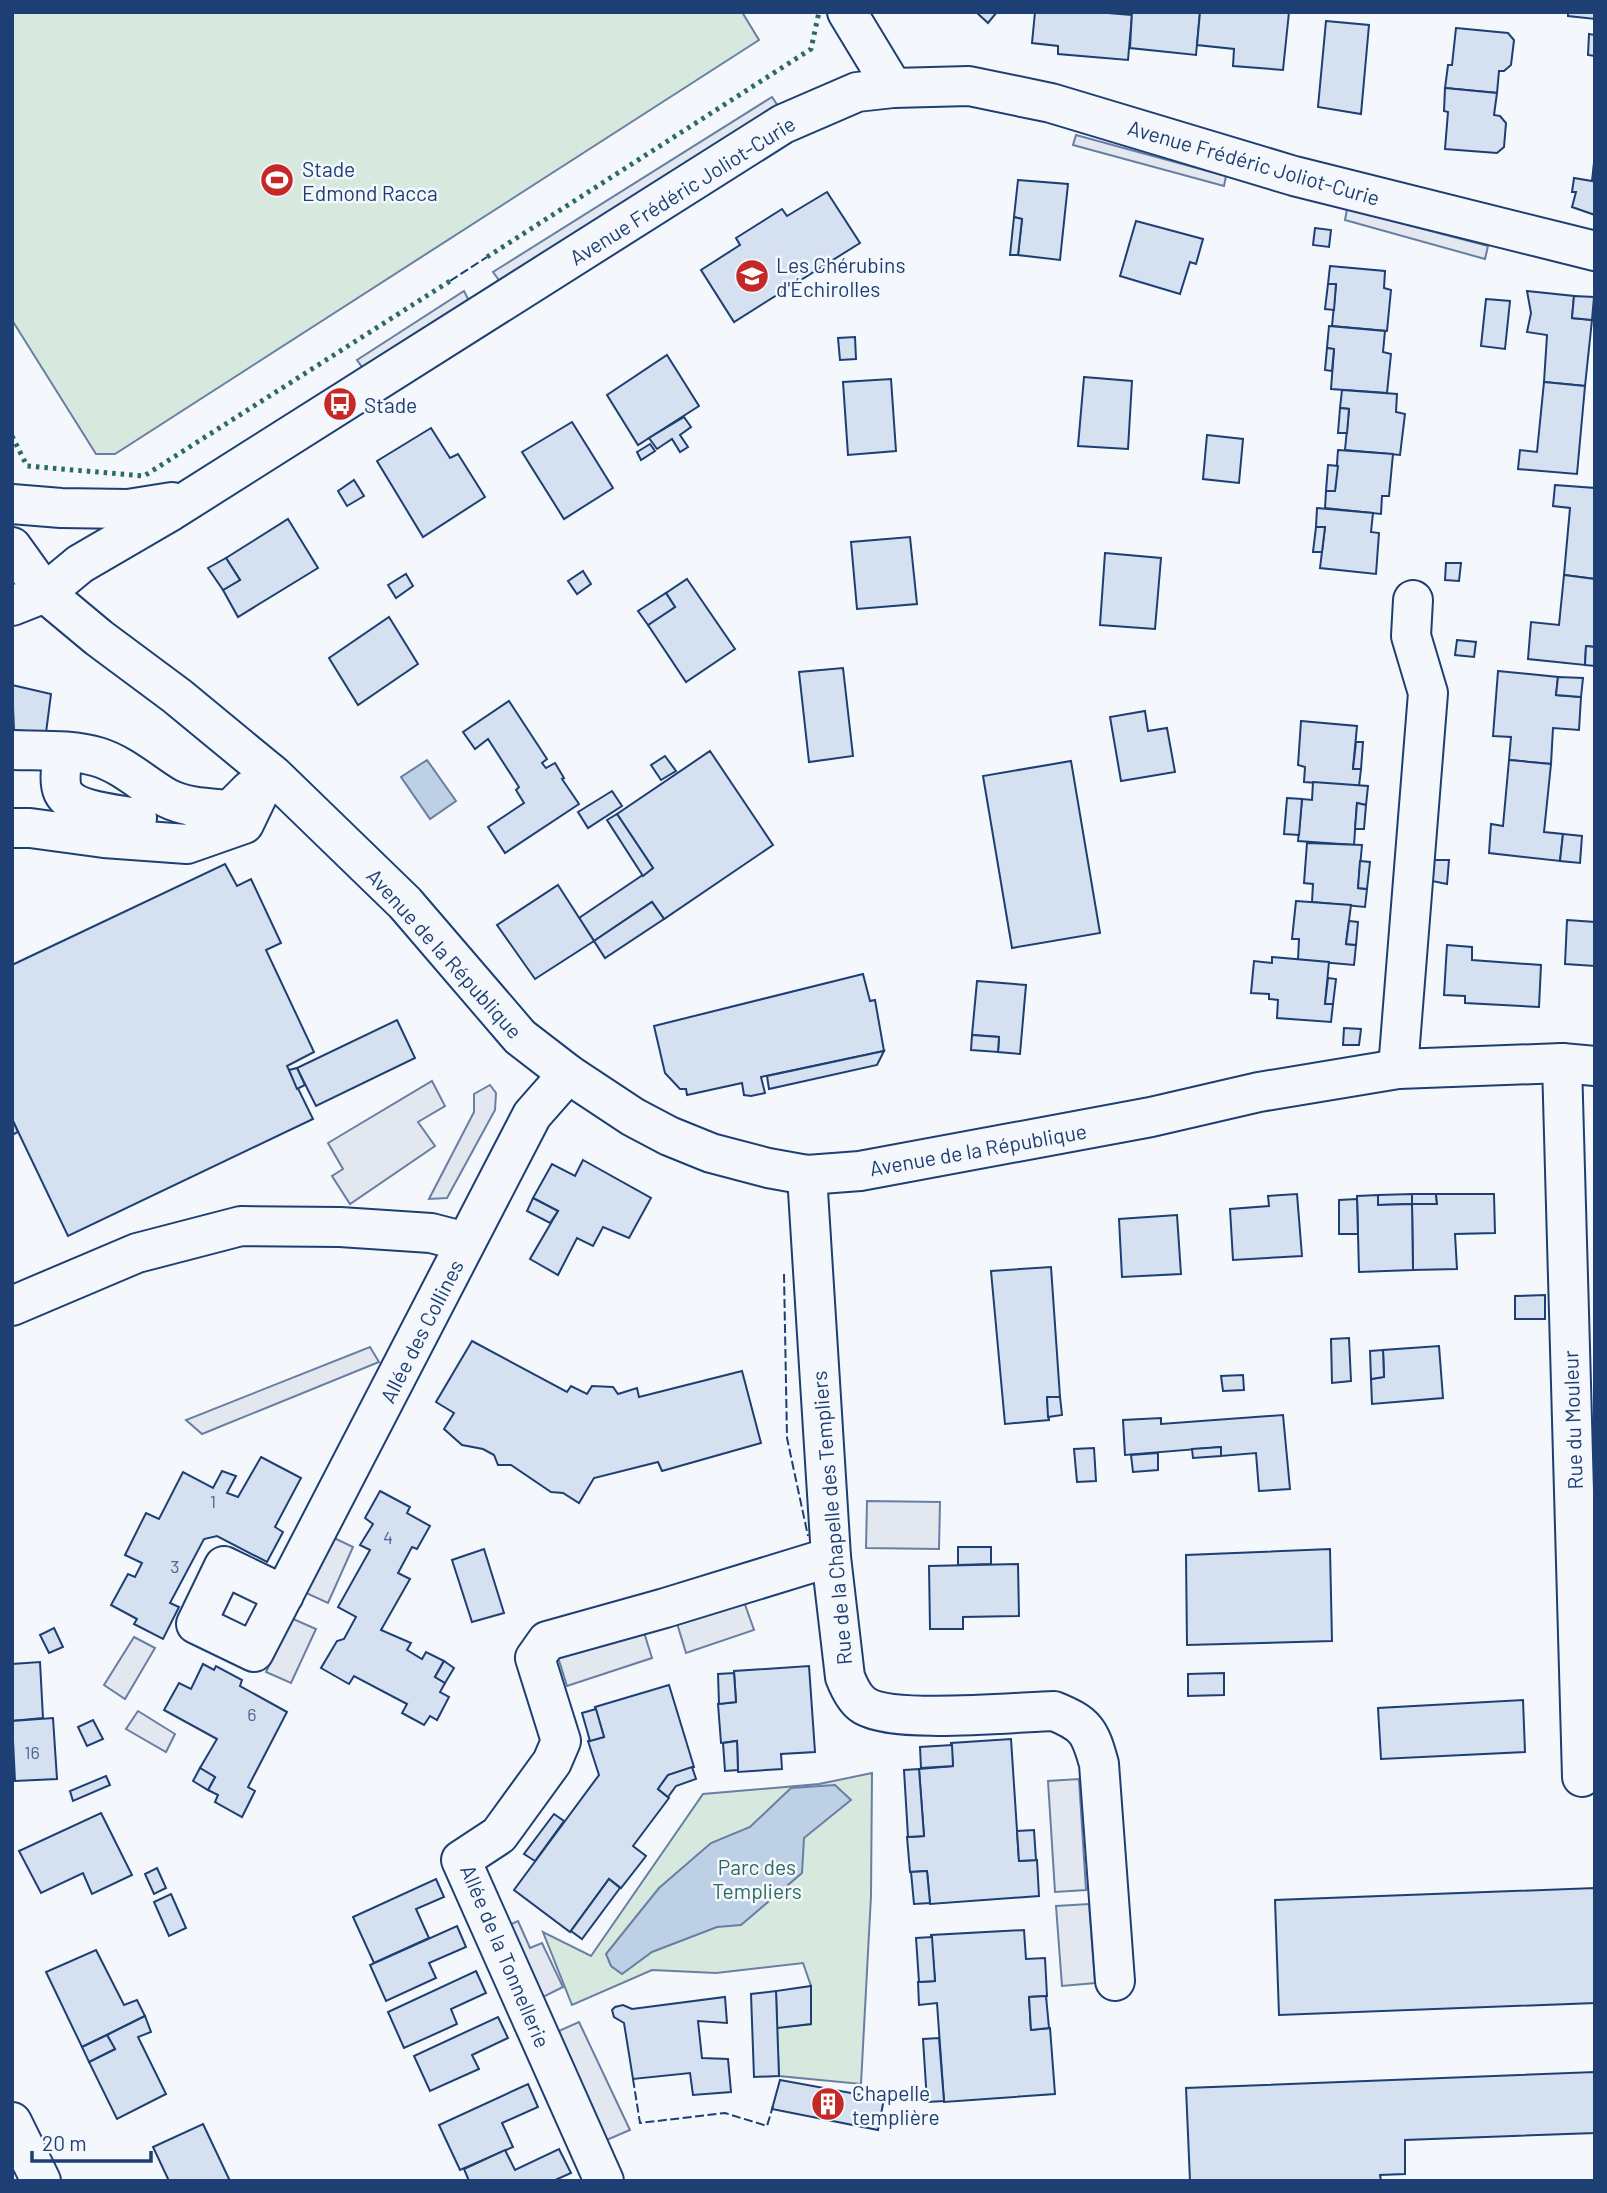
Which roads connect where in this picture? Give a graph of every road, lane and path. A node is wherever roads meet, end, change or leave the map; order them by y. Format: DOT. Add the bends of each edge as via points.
graph roads {
  1 [pos="847,12"];
  2 [pos="893,88"];
  3 [pos="1595,251"];
  4 [pos="188,500"];
  5 [pos="12,505"];
  6 [pos="12,547"];
  7 [pos="29,599"];
  8 [pos="1413,600"];
  9 [pos="12,750"];
  10 [pos="63,752"];
  11 [pos="269,772"];
  12 [pos="12,828"];
  13 [pos="187,844"];
  14 [pos="1578,1064"];
  15 [pos="1398,1069"];
  16 [pos="568,1074"];
  17 [pos="807,1175"];
  18 [pos="466,1242"];
  19 [pos="12,1306"];
  20 [pos="831,1557"];
  21 [pos="284,1595"];
  22 [pos="1582,1777"];
  23 [pos="1115,1981"];
  24 [pos="12,2122"];
  25 [pos="41,2181"];
  26 [pos="604,2181"];
  1 -- 2 [label="street"];
  2 -- 3 [label="street, Avenue Frédéric Joliot-Curie" via="969,86 1052,103 1294,176"];
  2 -- 4 [label="street, Avenue Frédéric Joliot-Curie" via="857,92 783,124"];
  4 -- 5 [label="street, Avenue Frédéric Joliot-Curie" via="128,509"];
  4 -- 7 [label="street, Avenue Frédéric Joliot-Curie"];
  6 -- 7 [label="street, Avenue de la République"];
  7 -- 11 [label="street, Avenue de la République" via="99,638"];
  8 -- 15 [label="street" via="1410,636 1428,693"];
  9 -- 10 [label="street"];
  10 -- 11 [label="street" via="97,757 192,807 230,810"];
  10 -- 13 [label="street" via="64,793 74,802 86,809 148,820"];
  11 -- 13 [label="street" via="244,824"];
  11 -- 16 [label="street, Avenue de la République" via="405,903 520,1037"];
  12 -- 13 [label="street"];
  14 -- 15 [label="street, Avenue de la République"];
  14 -- 22 [label="street, Rue du Mouleur"];
  15 -- 17 [label="street, Avenue de la République" via="1259,1092 998,1147 860,1171"];
  16 -- 17 [label="street, Avenue de la République" via="669,1136 711,1153"];
  16 -- 18 [label="street, Allée des Collines" via="532,1115"];
  17 -- 20 [label="street, Rue de la Chapelle des Templiers"];
  18 -- 19 [label="street" via="430,1233 241,1226 136,1253"];
  18 -- 21 [label="street, Allée des Collines"];
  20 -- 23 [label="street, Rue de la Chapelle des Templiers" via="845,1678 863,1705 884,1714 914,1716 1054,1711 1088,1731 1099,1764"];
  20 -- 26 [label="street, Allée de la Tonnellerie" via="547,1641 535,1658 561,1741 552,1762 499,1835 461,1860"];
  24 -- 25 [label="street"];
}
